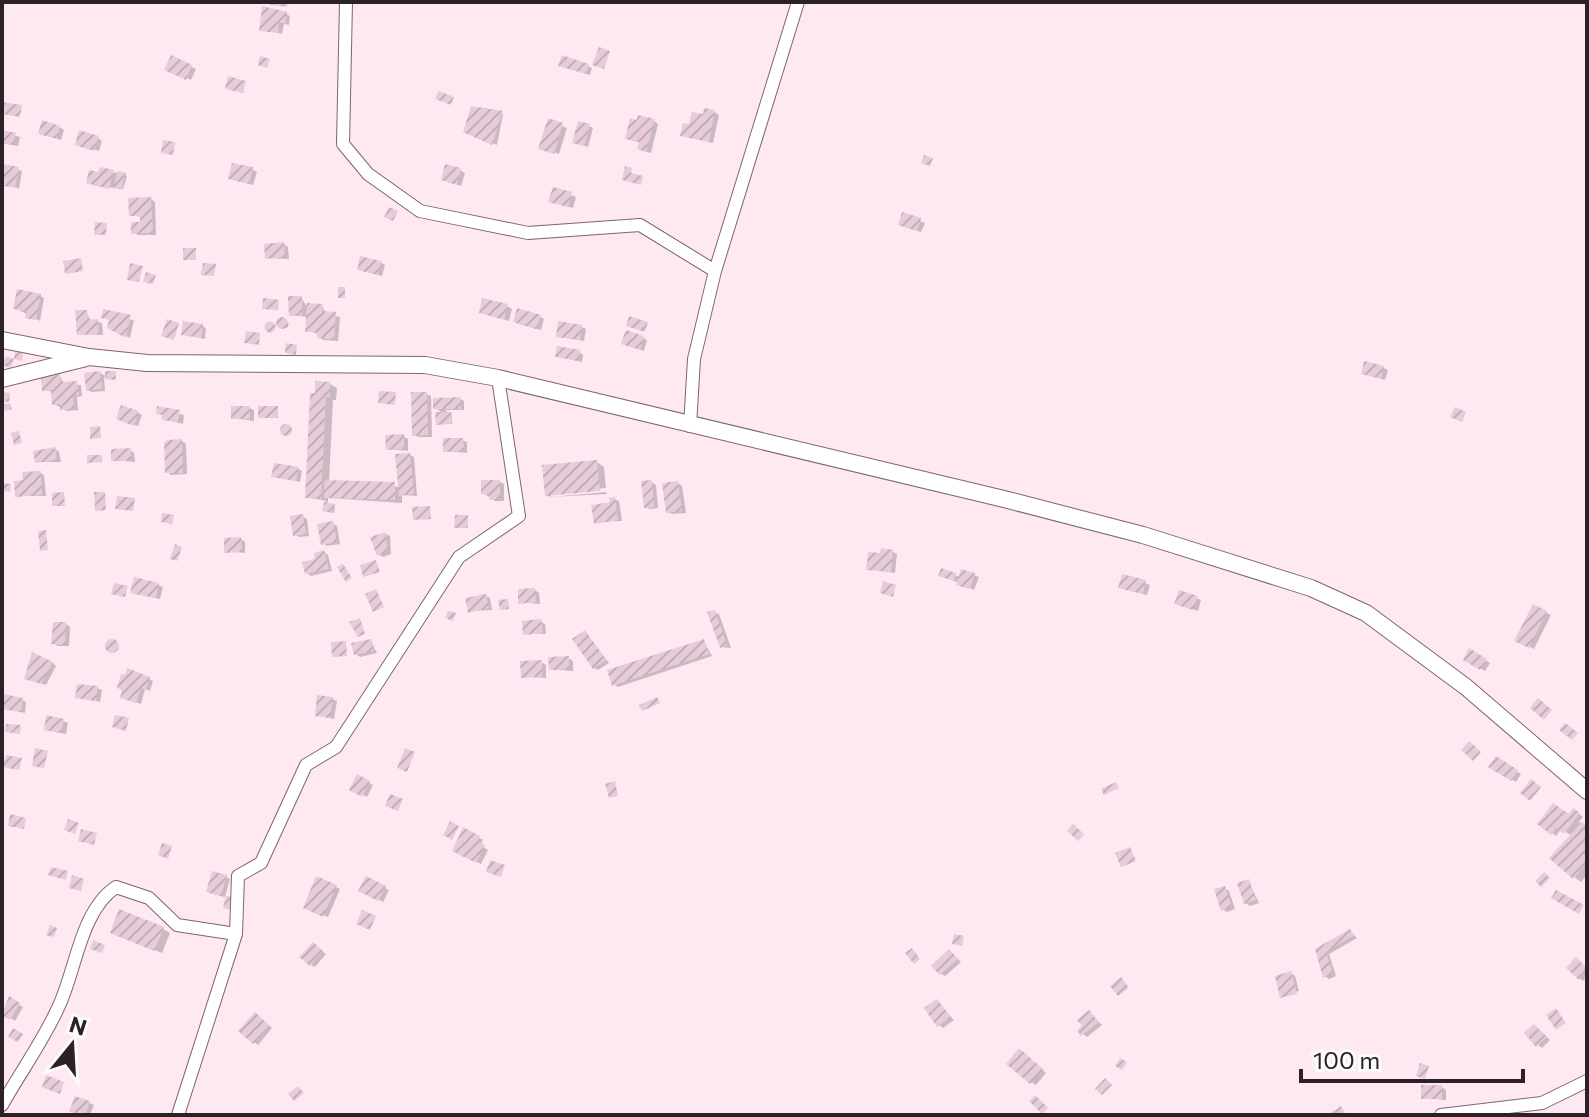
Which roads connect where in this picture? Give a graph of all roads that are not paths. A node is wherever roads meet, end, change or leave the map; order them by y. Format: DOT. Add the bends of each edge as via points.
graph roads {
  1 [pos="346,2"];
  2 [pos="798,2"];
  3 [pos="715,271"];
  4 [pos="2,340"];
  5 [pos="89,357"];
  6 [pos="498,378"];
  7 [pos="2,379"];
  8 [pos="690,426"];
  9 [pos="1587,791"];
  10 [pos="236,934"];
  11 [pos="1587,1081"];
  12 [pos="2,1105"];
  13 [pos="1500,1112"];
  14 [pos="178,1115"];
  15 [pos="1441,1115"];
  1 -- 3 [label="street" via="343,144 368,174 420,211 528,233 640,225"];
  2 -- 3 [label="street"];
  3 -- 8 [label="street" via="694,359"];
  4 -- 5 [label="street"];
  5 -- 6 [label="street" via="147,363 425,365"];
  5 -- 7 [label="street"];
  6 -- 8 [label="street"];
  6 -- 10 [label="street" via="519,516 459,557 336,747 306,765 261,863 238,876"];
  8 -- 9 [label="street" via="1143,535 1311,588 1366,613"];
  10 -- 12 [label="street" via="177,925 149,898 116,887 102,896 58,1008"];
  10 -- 14 [label="street"];
  11 -- 13 [label="street" via="1542,1103"];
  13 -- 15 [label="street"];
}
